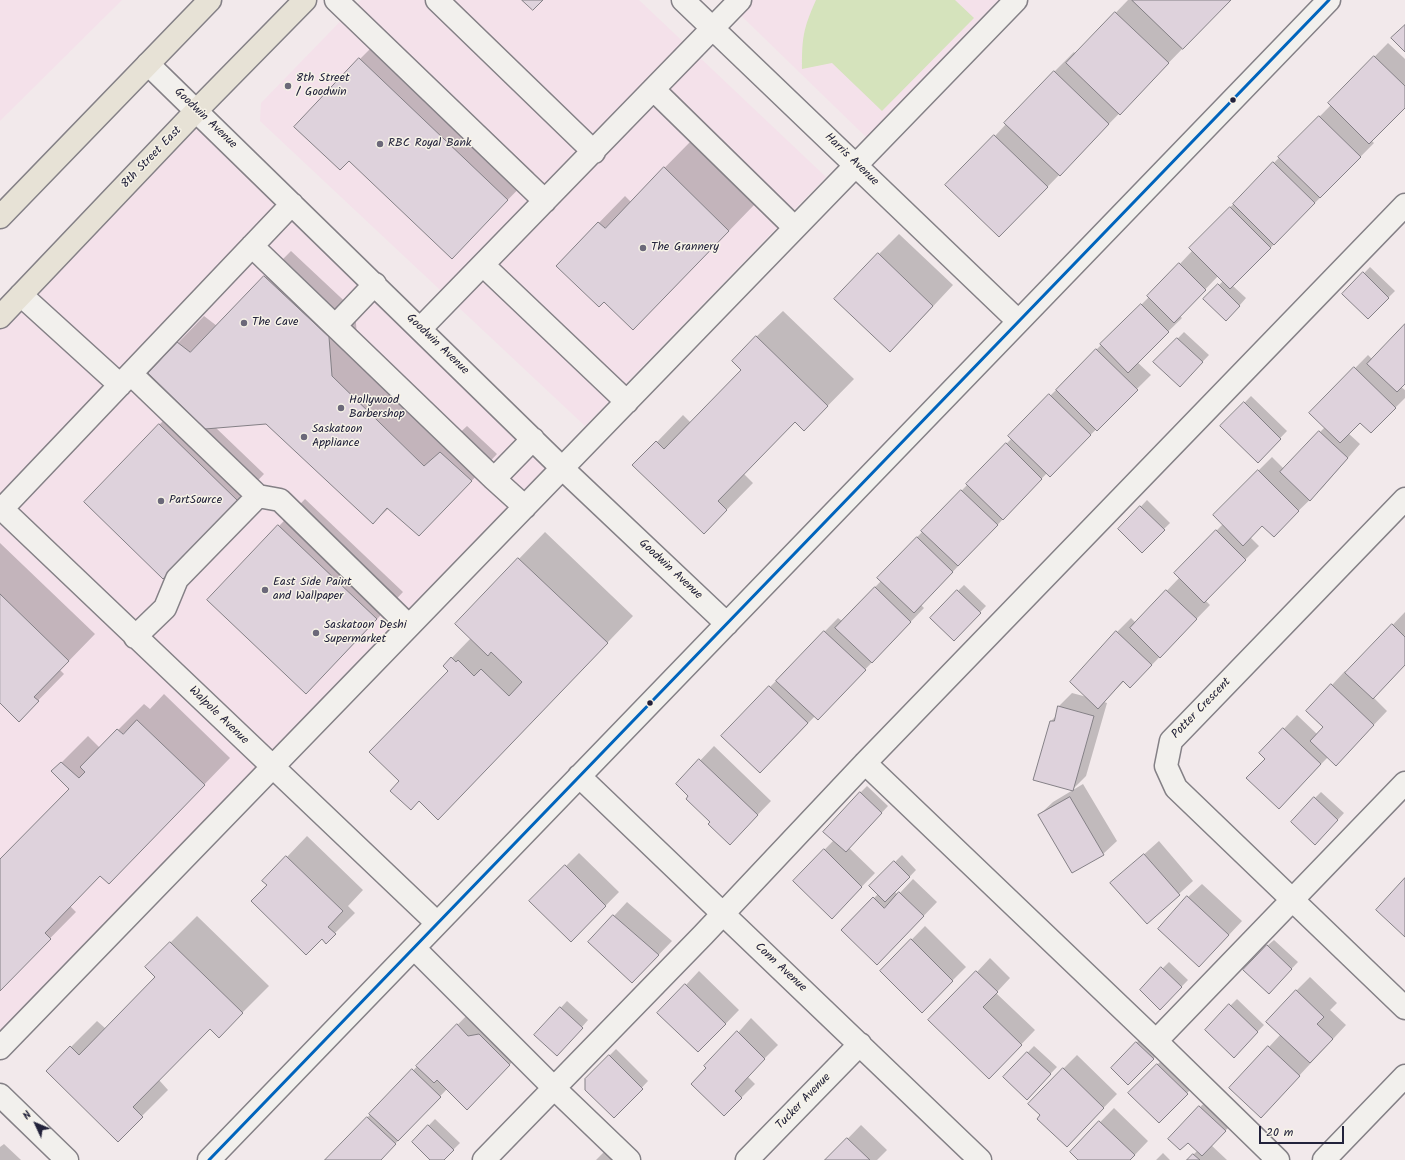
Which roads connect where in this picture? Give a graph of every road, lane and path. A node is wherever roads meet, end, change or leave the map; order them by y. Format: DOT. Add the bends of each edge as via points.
graph roads {
  1 [pos="210,0"];
  2 [pos="306,0"];
  3 [pos="336,0"];
  4 [pos="437,0"];
  5 [pos="683,0"];
  6 [pos="740,0"];
  7 [pos="1016,0"];
  8 [pos="1325,1"];
  9 [pos="713,29"];
  10 [pos="148,64"];
  11 [pos="654,90"];
  12 [pos="196,111"];
  13 [pos="594,152"];
  14 [pos="856,165"];
  15 [pos="545,202"];
  16 [pos="292,204"];
  17 [pos="1405,205"];
  18 [pos="0,217"];
  19 [pos="794,227"];
  20 [pos="252,246"];
  21 [pos="483,265"];
  22 [pos="375,284"];
  23 [pos="21,295"];
  24 [pos="0,317"];
  25 [pos="1018,321"];
  26 [pos="335,326"];
  27 [pos="421,328"];
  28 [pos="126,380"];
  29 [pos="627,402"];
  30 [pos="533,439"];
  31 [pos="562,468"];
  32 [pos="494,479"];
  33 [pos="258,496"];
  34 [pos="1405,499"];
  35 [pos="525,507"];
  36 [pos="1,508"];
  37 [pos="727,624"];
  38 [pos="409,626"];
  39 [pos="136,637"];
  40 [pos="865,763"];
  41 [pos="272,768"];
  42 [pos="579,776"];
  43 [pos="1405,783"];
  44 [pos="1293,898"];
  45 [pos="723,914"];
  46 [pos="438,923"];
  47 [pos="414,948"];
  48 [pos="1405,1008"];
  49 [pos="1156,1041"];
  50 [pos="860,1044"];
  51 [pos="0,1048"];
  52 [pos="1405,1076"];
  53 [pos="554,1088"];
  54 [pos="0,1095"];
  55 [pos="67,1160"];
  56 [pos="209,1160"];
  57 [pos="484,1160"];
  58 [pos="629,1160"];
  59 [pos="747,1160"];
  60 [pos="980,1160"];
  61 [pos="1278,1160"];
  62 [pos="1324,1160"];
  1 -- 10 [label="main road"];
  2 -- 12 [label="main road, 8th Street East"];
  3 -- 15 [label="street"];
  4 -- 13 [label="street"];
  5 -- 9 [label="street, Harris Avenue"];
  6 -- 9 [label="street"];
  7 -- 14 [label="street"];
  8 -- 25 [label="street"];
  9 -- 11 [label="street"];
  9 -- 14 [label="street, Harris Avenue"];
  10 -- 12 [label="street, Goodwin Avenue"];
  10 -- 18 [label="main road"];
  11 -- 13 [label="street"];
  11 -- 19 [label="street"];
  12 -- 16 [label="street, Goodwin Avenue"];
  12 -- 23 [label="main road, 8th Street East"];
  13 -- 15 [label="street"];
  14 -- 19 [label="street"];
  14 -- 25 [label="street, Harris Avenue"];
  15 -- 21 [label="street"];
  16 -- 20 [label="street"];
  16 -- 22 [label="street, Goodwin Avenue"];
  17 -- 40 [label="street"];
  19 -- 29 [label="street"];
  20 -- 26 [label="street"];
  20 -- 28 [label="street"];
  21 -- 27 [label="street"];
  21 -- 29 [label="street"];
  22 -- 26 [label="street"];
  22 -- 27 [label="street, Goodwin Avenue"];
  23 -- 24 [label="main road, 8th Street East"];
  23 -- 28 [label="street"];
  25 -- 37 [label="street"];
  26 -- 32 [label="street"];
  27 -- 30 [label="street, Goodwin Avenue"];
  28 -- 33 [label="street"];
  28 -- 36 [label="street"];
  29 -- 31 [label="street"];
  30 -- 31 [label="street, Goodwin Avenue"];
  30 -- 32 [label="street"];
  31 -- 35 [label="street"];
  31 -- 37 [label="street, Goodwin Avenue"];
  32 -- 35 [label="street"];
  33 -- 38 [label="street" via="280,500"];
  33 -- 39 [label="street" via="178,579 166,608"];
  34 -- 44 [label="street, Potter Crescent" via="1171,741 1166,766 1176,788"];
  35 -- 38 [label="street"];
  36 -- 39 [label="street, Walpole Avenue"];
  37 -- 42 [label="street"];
  38 -- 41 [label="street"];
  39 -- 41 [label="street, Walpole Avenue"];
  40 -- 45 [label="street"];
  40 -- 49 [label="street"];
  41 -- 46 [label="street, Walpole Avenue"];
  41 -- 51 [label="street"];
  42 -- 45 [label="street, Conn Avenue"];
  42 -- 46 [label="street"];
  43 -- 44 [label="street"];
  44 -- 48 [label="street, Potter Crescent"];
  44 -- 49 [label="street"];
  45 -- 50 [label="street, Conn Avenue"];
  45 -- 53 [label="street"];
  46 -- 47 [label="street"];
  47 -- 53 [label="street"];
  47 -- 56 [label="street"];
  49 -- 61 [label="street"];
  50 -- 59 [label="street, Tucker Avenue"];
  50 -- 60 [label="street, Conn Avenue"];
  52 -- 62 [label="street"];
  53 -- 57 [label="street"];
  53 -- 58 [label="street"];
  54 -- 55 [label="street"];
}
